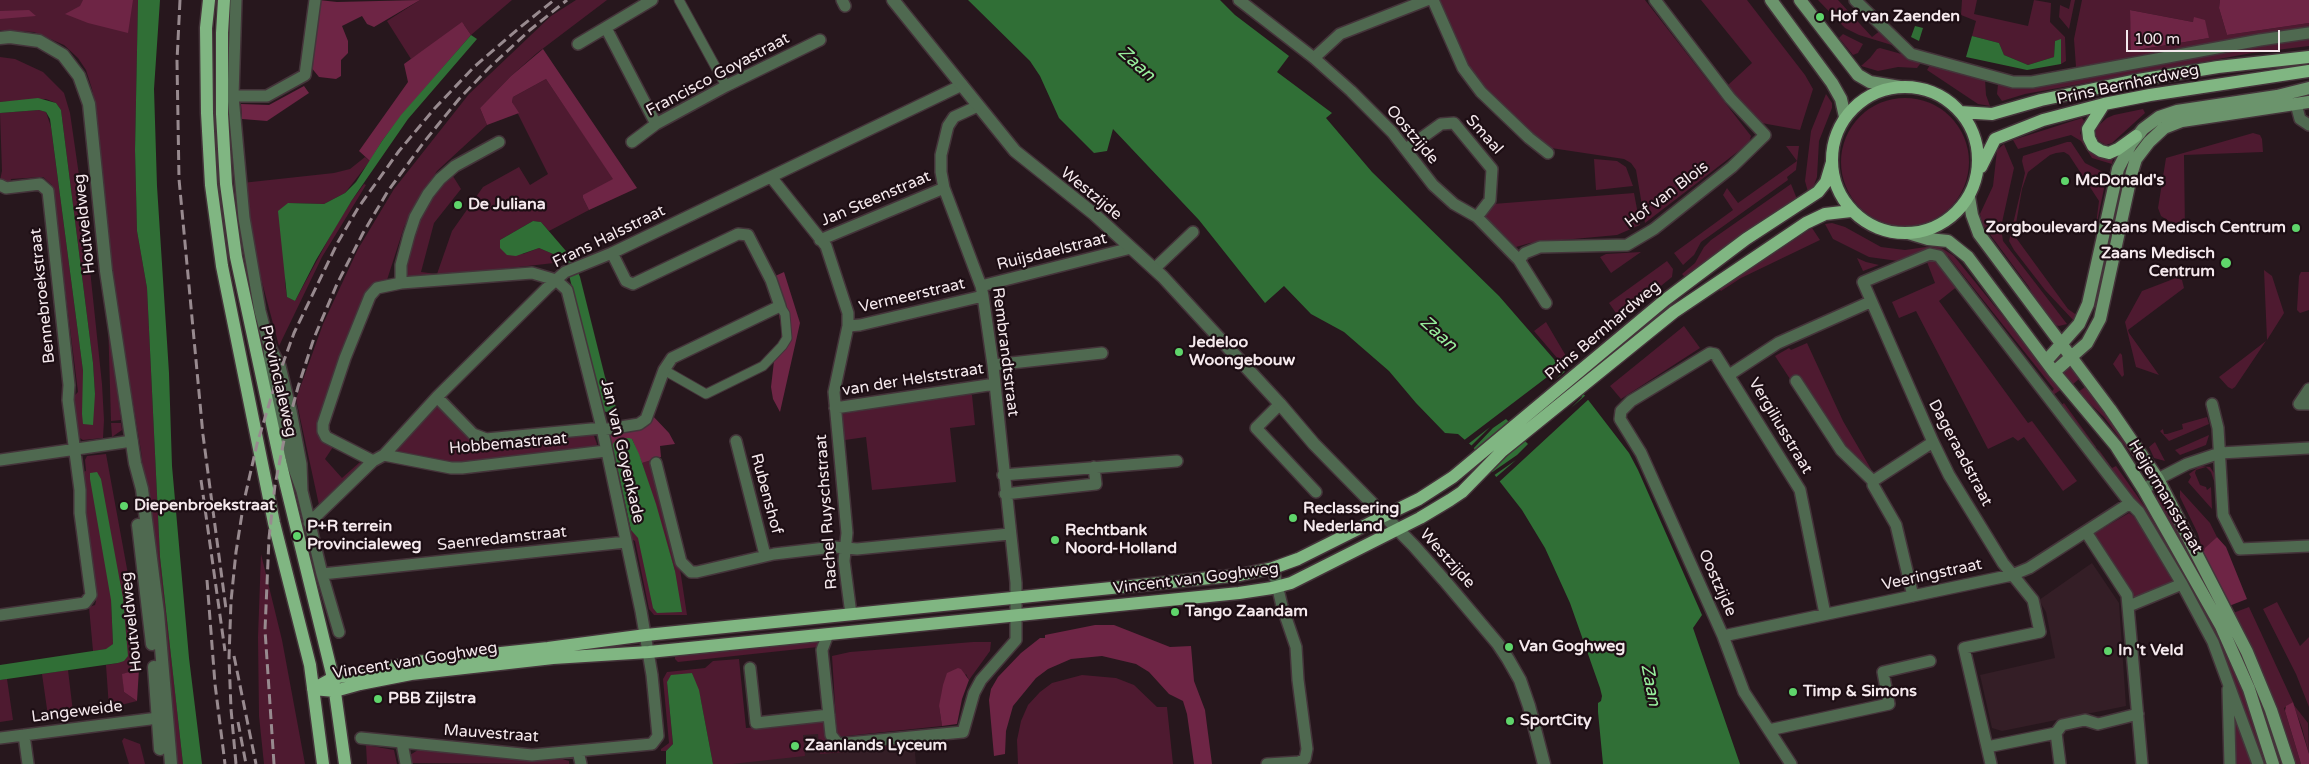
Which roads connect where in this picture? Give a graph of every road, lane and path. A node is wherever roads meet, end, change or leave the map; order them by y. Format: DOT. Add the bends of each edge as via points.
graph roads {
  1 [pos="209,0"];
  2 [pos="224,0"];
  3 [pos="236,0"];
  4 [pos="315,0"];
  5 [pos="652,0"];
  6 [pos="678,0"];
  7 [pos="892,0"];
  8 [pos="1239,0"];
  9 [pos="1427,0"];
  10 [pos="1433,0"];
  11 [pos="1655,0"];
  12 [pos="1771,0"];
  13 [pos="1800,0"];
  14 [pos="1855,0"];
  15 [pos="606,28"];
  16 [pos="2309,33"];
  17 [pos="0,38"];
  18 [pos="820,40"];
  19 [pos="578,44"];
  20 [pos="2309,57"];
  21 [pos="1314,58"];
  22 [pos="2309,71"];
  23 [pos="962,85"];
  24 [pos="726,86"];
  25 [pos="1900,87"];
  26 [pos="2309,88"];
  27 [pos="233,96"];
  28 [pos="2300,99"];
  29 [pos="2104,104"];
  30 [pos="978,106"];
  31 [pos="1960,112"];
  32 [pos="1845,117"];
  33 [pos="656,124"];
  34 [pos="2309,124"];
  35 [pos="2136,136"];
  36 [pos="499,142"];
  37 [pos="632,142"];
  38 [pos="1406,149"];
  39 [pos="1548,152"];
  40 [pos="1832,162"];
  41 [pos="1978,174"];
  42 [pos="770,177"];
  43 [pos="0,185"];
  44 [pos="944,188"];
  45 [pos="1969,197"];
  46 [pos="1851,211"];
  47 [pos="1477,217"];
  48 [pos="1193,232"];
  49 [pos="1908,233"];
  50 [pos="820,240"];
  51 [pos="1131,248"];
  52 [pos="612,253"];
  53 [pos="1519,260"];
  54 [pos="1154,269"];
  55 [pos="561,276"];
  56 [pos="1863,282"];
  57 [pos="401,283"];
  58 [pos="982,291"];
  59 [pos="1870,302"];
  60 [pos="1546,304"];
  61 [pos="780,306"];
  62 [pos="848,326"];
  63 [pos="2060,343"];
  64 [pos="1102,353"];
  65 [pos="2071,357"];
  66 [pos="2047,360"];
  67 [pos="993,365"];
  68 [pos="1596,366"];
  69 [pos="664,370"];
  70 [pos="2054,372"];
  71 [pos="1729,375"];
  72 [pos="1796,381"];
  73 [pos="995,384"];
  74 [pos="2309,389"];
  75 [pos="437,397"];
  76 [pos="1280,404"];
  77 [pos="2212,404"];
  78 [pos="2309,404"];
  79 [pos="835,408"];
  80 [pos="1621,411"];
  81 [pos="602,429"];
  82 [pos="132,441"];
  83 [pos="736,441"];
  84 [pos="1933,442"];
  85 [pos="2309,448"];
  86 [pos="75,449"];
  87 [pos="606,451"];
  88 [pos="2220,452"];
  89 [pos="384,455"];
  90 [pos="0,460"];
  91 [pos="373,461"];
  92 [pos="1177,461"];
  93 [pos="656,463"];
  94 [pos="1094,468"];
  95 [pos="1003,475"];
  96 [pos="2158,479"];
  97 [pos="1873,481"];
  98 [pos="2144,490"];
  99 [pos="1316,492"];
  100 [pos="1005,494"];
  101 [pos="2130,502"];
  102 [pos="1384,516"];
  103 [pos="309,523"];
  104 [pos="1397,529"];
  105 [pos="2086,532"];
  106 [pos="1010,534"];
  107 [pos="626,542"];
  108 [pos="2309,546"];
  109 [pos="846,547"];
  110 [pos="765,555"];
  111 [pos="1273,568"];
  112 [pos="322,574"];
  113 [pos="2012,575"];
  114 [pos="2182,584"];
  115 [pos="1277,587"];
  116 [pos="1913,596"];
  117 [pos="1017,597"];
  118 [pos="2129,606"];
  119 [pos="851,614"];
  120 [pos="1825,614"];
  121 [pos="0,615"];
  122 [pos="1016,615"];
  123 [pos="339,632"];
  124 [pos="646,634"];
  125 [pos="828,634"];
  126 [pos="1723,636"];
  127 [pos="649,652"];
  128 [pos="1930,661"];
  129 [pos="750,668"];
  130 [pos="2228,680"];
  131 [pos="334,685"];
  132 [pos="313,689"];
  133 [pos="2138,714"];
  134 [pos="828,715"];
  135 [pos="162,718"];
  136 [pos="1769,730"];
  137 [pos="2056,733"];
  138 [pos="24,735"];
  139 [pos="0,738"];
  140 [pos="362,738"];
  141 [pos="402,743"];
  142 [pos="1987,747"];
  143 [pos="578,750"];
  144 [pos="28,764"];
  145 [pos="162,764"];
  146 [pos="171,764"];
  147 [pos="323,764"];
  148 [pos="345,764"];
  149 [pos="406,764"];
  150 [pos="581,764"];
  151 [pos="1267,764"];
  152 [pos="1544,764"];
  153 [pos="1791,764"];
  154 [pos="1990,764"];
  155 [pos="2060,764"];
  156 [pos="2142,764"];
  157 [pos="2230,764"];
  158 [pos="2258,764"];
  159 [pos="2273,764"];
  160 [pos="2289,764"];
  1 -- 132 [label="main road, Provincialeweg" via="207,112 211,186 222,266 274,523 310,665"];
  2 -- 131 [label="main road, Provincialeweg" via="222,114 226,184 236,258 280,461"];
  3 -- 27 [label="street, Provincialeweg"];
  4 -- 27 [label="street" via="305,75 267,96"];
  5 -- 15 [label="street"];
  6 -- 24 [label="street"];
  7 -- 23 [label="street, Westzijde"];
  8 -- 21 [label="street, Oostzijde"];
  9 -- 21 [label="street" via="1340,34"];
  10 -- 39 [label="street" via="1463,68 1481,92"];
  11 -- 53 [label="street, Hof van Blois" via="1730,98 1765,135 1732,167 1654,229 1627,245 1540,247"];
  12 -- 32 [label="main road" via="1832,83 1841,98"];
  13 -- 25 [label="main road" via="1858,75 1870,82"];
  14 -- 16 [label="street" via="1911,54 2013,82 2032,82"];
  15 -- 19 [label="street"];
  15 -- 33 [label="street"];
  17 -- 82 [label="street, Houtveldweg" via="39,41 63,55 79,76 89,104 106,271"];
  18 -- 24 [label="street, Francisco Goyastraat"];
  20 -- 31 [label="main road, Prins Bernhardweg" via="2132,81 1992,114"];
  21 -- 38 [label="street, Oostzijde" via="1351,91"];
  22 -- 29 [label="main road, Prins Bernhardweg"];
  23 -- 30 [label="street, Westzijde"];
  23 -- 42 [label="street, Frans Halsstraat"];
  24 -- 33 [label="street, Francisco Goyastraat"];
  25 -- 31 [label="main road" via="1938,94"];
  25 -- 32 [label="main road" via="1870,95"];
  26 -- 28 [label="main road"];
  27 -- 103 [label="street, Provincialeweg" via="244,218 260,311 269,344 280,366 291,411"];
  28 -- 34 [label="street" via="2300,119"];
  28 -- 35 [label="main road" via="2171,113 2148,124"];
  28 -- 65 [label="main road" via="2182,121 2164,128 2149,142 2136,159 2132,172 2100,319 2087,342"];
  29 -- 35 [label="main road" via="2088,129 2088,138 2093,146 2109,153"];
  29 -- 41 [label="main road, Prins Bernhardweg" via="2043,120 2000,136 1991,143"];
  30 -- 44 [label="street, Rembrandtstraat" via="954,116 948,126 941,154"];
  30 -- 51 [label="street, Westzijde" via="1025,162 1094,214"];
  31 -- 41 [label="main road" via="1972,130 1978,151"];
  32 -- 40 [label="main road" via="1835,138"];
  33 -- 37 [label="street, Francisco Goyastraat"];
  35 -- 63 [label="main road" via="2118,169 2088,304 2080,324"];
  36 -- 57 [label="street" via="455,166 428,194 409,235"];
  38 -- 47 [label="street, Oostzijde" via="1433,185 1454,204"];
  38 -- 47 [label="street, Smaal" via="1441,124 1454,123 1492,169 1490,200"];
  40 -- 46 [label="main road" via="1839,189"];
  40 -- 68 [label="main road, Prins Bernhardweg" via="1826,182 1818,192 1666,300"];
  41 -- 45 [label="main road"];
  42 -- 50 [label="street"];
  42 -- 52 [label="street, Frans Halsstraat"];
  43 -- 86 [label="street, Bennebroekstraat" via="6,188 40,184 48,191"];
  44 -- 50 [label="street, Jan Steenstraat"];
  44 -- 58 [label="street, Rembrandtstraat"];
  45 -- 49 [label="main road" via="1954,215 1940,224"];
  45 -- 63 [label="main road, Heijermansstraat" via="1979,234"];
  46 -- 49 [label="main road" via="1881,229"];
  46 -- 68 [label="main road, Prins Bernhardweg" via="1825,214 1806,223"];
  47 -- 53 [label="street, Oostzijde"];
  48 -- 54 [label="street"];
  49 -- 66 [label="main road, Heijermansstraat" via="1928,239 1944,239 1960,249"];
  50 -- 62 [label="street" via="826,246 848,314"];
  51 -- 54 [label="street, Westzijde"];
  51 -- 58 [label="street, Ruijsdaelstraat"];
  52 -- 55 [label="street, Frans Halsstraat"];
  52 -- 61 [label="street" via="626,281 633,284 738,234 748,235"];
  53 -- 60 [label="street, Oostzijde"];
  54 -- 76 [label="street, Westzijde"];
  55 -- 57 [label="street" via="520,273"];
  55 -- 75 [label="street, Frans Halsstraat"];
  55 -- 81 [label="street, Jan van Goyenkade" via="568,290"];
  56 -- 59 [label="street, Dageraadstraat"];
  56 -- 101 [label="street, Heijermansstraat" via="1930,254 1939,256"];
  57 -- 91 [label="street" via="377,288 370,296 322,424 326,437"];
  58 -- 62 [label="street, Vermeerstraat" via="860,326"];
  58 -- 67 [label="street, Rembrandtstraat"];
  59 -- 71 [label="street" via="1778,343"];
  59 -- 84 [label="street, Dageraadstraat"];
  61 -- 69 [label="street" via="672,358"];
  61 -- 69 [label="street" via="787,338 763,366 706,394"];
  62 -- 79 [label="street, Rachel Ruyschstraat" via="834,392"];
  63 -- 65 [label="main road, Heijermansstraat"];
  63 -- 66 [label="main road"];
  64 -- 67 [label="street"];
  65 -- 70 [label="main road"];
  65 -- 96 [label="main road, Heijermansstraat"];
  66 -- 70 [label="main road, Heijermansstraat"];
  67 -- 73 [label="street, Rembrandtstraat"];
  68 -- 102 [label="main road, Prins Bernhardweg" via="1444,484"];
  68 -- 104 [label="main road, Prins Bernhardweg" via="1450,500"];
  69 -- 81 [label="street, Hobbemastraat" via="646,420 639,424"];
  70 -- 98 [label="main road, Heijermansstraat" via="2116,446"];
  71 -- 80 [label="street, Vergiliusstraat" via="1715,354 1710,353 1631,401"];
  71 -- 120 [label="street, Vergiliusstraat" via="1800,490"];
  72 -- 97 [label="street" via="1841,450"];
  73 -- 79 [label="street, van der Helststraat"];
  73 -- 95 [label="street, Rembrandtstraat"];
  74 -- 78 [label="street" via="2299,404"];
  75 -- 81 [label="street, Hobbemastraat" via="473,434 486,439"];
  75 -- 89 [label="street, Frans Halsstraat"];
  76 -- 99 [label="street" via="1256,428"];
  76 -- 102 [label="street, Westzijde"];
  77 -- 88 [label="street"];
  79 -- 109 [label="street, Rachel Ruyschstraat"];
  80 -- 126 [label="street, Oostzijde" via="1620,419 1641,453"];
  81 -- 87 [label="street, Jan van Goyenkade"];
  82 -- 86 [label="street"];
  82 -- 135 [label="street, Houtveldweg" via="142,489 158,614"];
  83 -- 110 [label="street, Rubenshof"];
  84 -- 97 [label="street"];
  84 -- 113 [label="street, Dageraadstraat" via="1949,475"];
  85 -- 88 [label="street"];
  86 -- 90 [label="street"];
  86 -- 121 [label="street, Bennebroekstraat" via="91,595 86,603"];
  87 -- 89 [label="street, Hobbemastraat" via="456,468"];
  87 -- 107 [label="street, Jan van Goyenkade"];
  88 -- 96 [label="street"];
  88 -- 108 [label="street" via="2223,515 2240,548"];
  89 -- 91 [label="street, Frans Halsstraat"];
  91 -- 103 [label="street, Frans Halsstraat"];
  92 -- 94 [label="street"];
  93 -- 110 [label="street" via="681,562 686,568 697,572"];
  94 -- 95 [label="street"];
  94 -- 100 [label="street" via="1096,484"];
  95 -- 100 [label="street, Rembrandtstraat"];
  96 -- 98 [label="street"];
  96 -- 160 [label="main road, Heijermansstraat" via="2247,652"];
  97 -- 116 [label="street" via="1896,524"];
  98 -- 159 [label="main road, Heijermansstraat" via="2221,626 2249,689"];
  100 -- 106 [label="street, Rembrandtstraat"];
  101 -- 105 [label="street, Veeringstraat"];
  101 -- 114 [label="street"];
  102 -- 104 [label="street, Westzijde"];
  102 -- 111 [label="main road, Vincent van Goghweg"];
  103 -- 112 [label="street, Provincialeweg"];
  104 -- 115 [label="main road, Vincent van Goghweg"];
  104 -- 152 [label="street, Westzijde" via="1503,650 1523,689"];
  105 -- 113 [label="street, Veeringstraat"];
  105 -- 118 [label="street" via="2127,595"];
  106 -- 109 [label="street" via="857,549"];
  106 -- 117 [label="street, Rembrandtstraat"];
  107 -- 112 [label="street, Saenredamstraat"];
  107 -- 124 [label="street, Jan van Goyenkade"];
  109 -- 110 [label="street"];
  109 -- 119 [label="street, Rachel Ruyschstraat" via="844,560"];
  111 -- 115 [label="street"];
  111 -- 117 [label="main road, Vincent van Goghweg" via="1240,575"];
  112 -- 123 [label="street, Provincialeweg"];
  113 -- 116 [label="street, Veeringstraat"];
  113 -- 142 [label="street, Dageraadstraat" via="2033,600 2040,632 1964,648"];
  114 -- 118 [label="street"];
  114 -- 130 [label="street" via="2213,642"];
  115 -- 122 [label="main road, Vincent van Goghweg"];
  115 -- 151 [label="street" via="1296,647 1307,749 1305,759 1299,762"];
  116 -- 120 [label="street, Veeringstraat"];
  117 -- 119 [label="main road, Vincent van Goghweg"];
  117 -- 122 [label="street"];
  118 -- 133 [label="street"];
  119 -- 124 [label="main road, Vincent van Goghweg"];
  120 -- 126 [label="street, Veeringstraat"];
  122 -- 125 [label="main road, Vincent van Goghweg"];
  122 -- 134 [label="street" via="1016,640 981,680 963,732 838,744 831,735"];
  124 -- 127 [label="street"];
  124 -- 131 [label="main road, Vincent van Goghweg" via="416,662"];
  125 -- 127 [label="main road, Vincent van Goghweg"];
  125 -- 134 [label="street" via="822,650"];
  126 -- 136 [label="street, Oostzijde" via="1744,692"];
  127 -- 131 [label="main road, Vincent van Goghweg" via="553,658"];
  127 -- 143 [label="street, Mauvestraat" via="658,736 652,744"];
  128 -- 136 [label="street" via="1883,672 1889,704"];
  129 -- 134 [label="street" via="756,723"];
  130 -- 157 [label="street"];
  130 -- 158 [label="street"];
  131 -- 132 [label="main road, Vincent van Goghweg"];
  131 -- 148 [label="main road, Provincialeweg"];
  132 -- 147 [label="main road, Provincialeweg"];
  133 -- 137 [label="street" via="2098,724 2085,720 2062,726"];
  133 -- 156 [label="street"];
  135 -- 138 [label="street, Langeweide"];
  135 -- 145 [label="street, Houtveldweg"];
  135 -- 146 [label="street, Houtveldweg"];
  136 -- 153 [label="street, Oostzijde"];
  137 -- 142 [label="street"];
  137 -- 155 [label="street"];
  138 -- 139 [label="street, Langeweide"];
  138 -- 144 [label="street"];
  140 -- 141 [label="street, Mauvestraat"];
  141 -- 143 [label="street, Mauvestraat" via="532,755"];
  141 -- 149 [label="street"];
  142 -- 154 [label="street"];
  143 -- 150 [label="street"];
}
